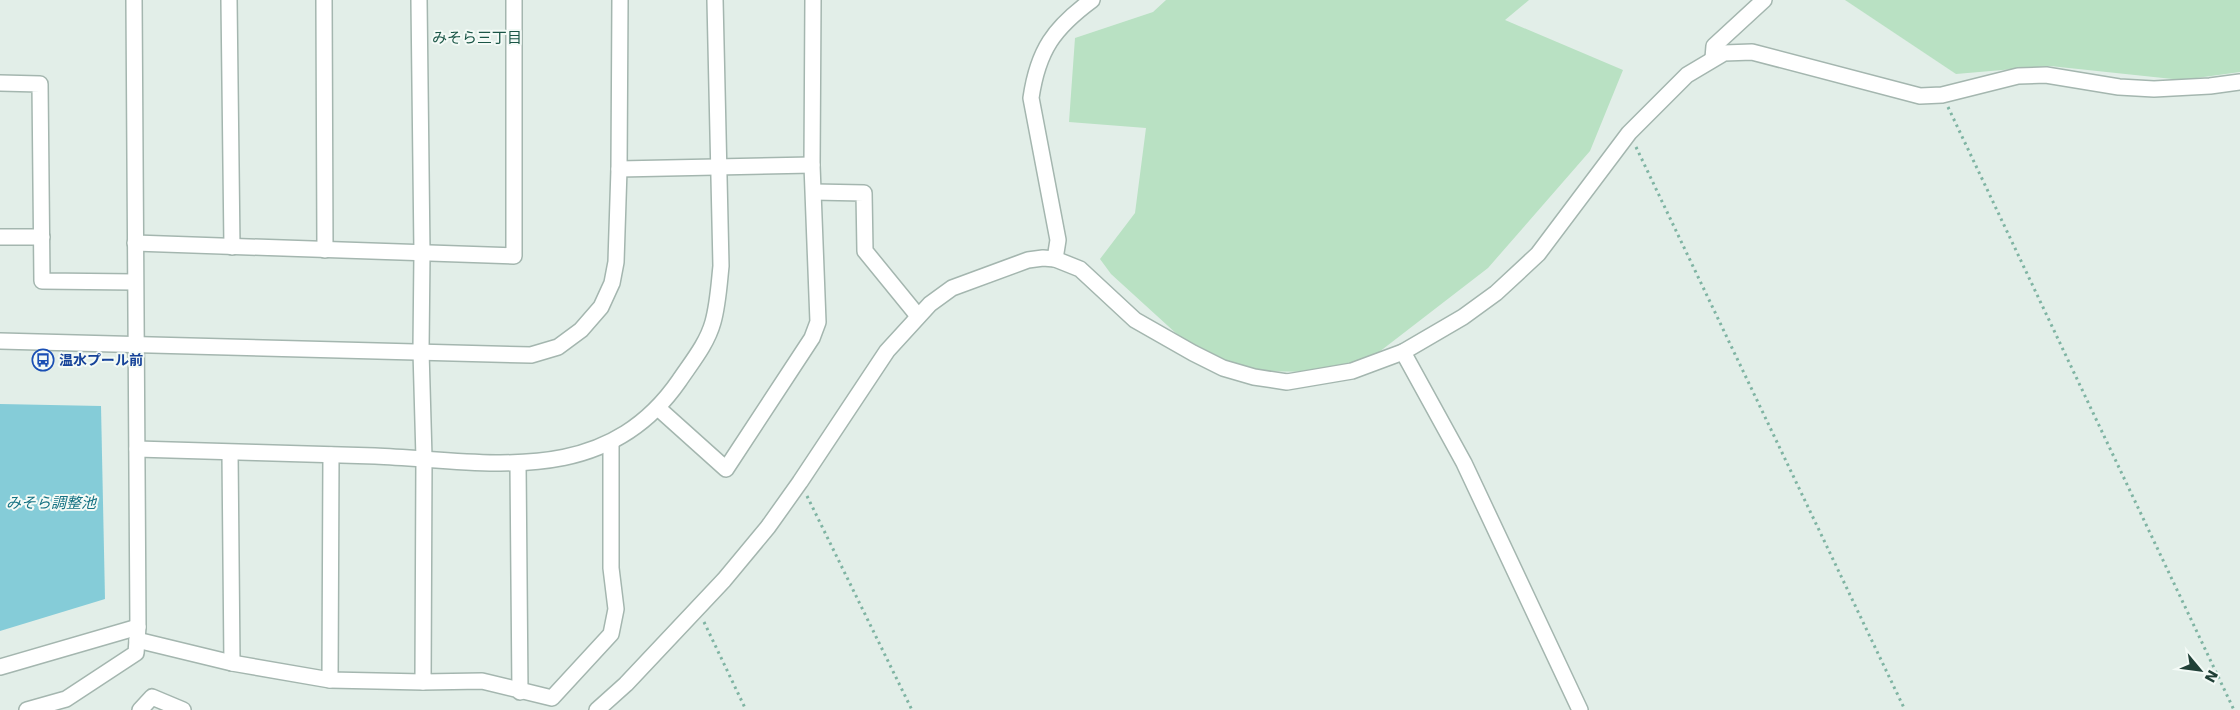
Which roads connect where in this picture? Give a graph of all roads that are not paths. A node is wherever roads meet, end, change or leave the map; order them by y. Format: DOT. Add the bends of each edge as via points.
graph roads {
  1 [pos="134,0"];
  2 [pos="229,0"];
  3 [pos="324,0"];
  4 [pos="418,0"];
  5 [pos="514,0"];
  6 [pos="620,0"];
  7 [pos="716,0"];
  8 [pos="813,0"];
  9 [pos="1092,0"];
  10 [pos="1764,0"];
  11 [pos="1713,58"];
  12 [pos="2240,82"];
  13 [pos="0,84"];
  14 [pos="812,165"];
  15 [pos="719,168"];
  16 [pos="619,169"];
  17 [pos="814,192"];
  18 [pos="0,237"];
  19 [pos="42,238"];
  20 [pos="135,243"];
  21 [pos="232,247"];
  22 [pos="325,250"];
  23 [pos="422,253"];
  24 [pos="1055,259"];
  25 [pos="135,282"];
  26 [pos="918,316"];
  27 [pos="0,341"];
  28 [pos="135,346"];
  29 [pos="421,352"];
  30 [pos="1403,352"];
  31 [pos="658,408"];
  32 [pos="612,443"];
  33 [pos="137,449"];
  34 [pos="230,452"];
  35 [pos="330,455"];
  36 [pos="424,458"];
  37 [pos="518,464"];
  38 [pos="137,634"];
  39 [pos="232,663"];
  40 [pos="0,668"];
  41 [pos="330,680"];
  42 [pos="423,682"];
  43 [pos="520,692"];
  44 [pos="66,699"];
  45 [pos="26,710"];
  46 [pos="77,710"];
  47 [pos="140,710"];
  48 [pos="183,710"];
  49 [pos="597,710"];
  50 [pos="1580,710"];
  1 -- 20 [label="street"];
  2 -- 21 [label="street"];
  3 -- 22 [label="street"];
  4 -- 23 [label="street"];
  5 -- 23 [label="street" via="514,256"];
  6 -- 16 [label="street"];
  7 -- 15 [label="street"];
  8 -- 14 [label="street"];
  9 -- 24 [label="street" via="1059,27 1040,62 1031,98 1058,240"];
  10 -- 11 [label="street" via="1714,46"];
  11 -- 12 [label="street" via="1724,53 1752,52 1920,96 1942,95 2018,76 2046,75 2119,87 2154,89"];
  11 -- 30 [label="street" via="1687,75 1629,132 1538,254 1496,293"];
  13 -- 19 [label="street" via="40,84"];
  14 -- 15 [label="street"];
  14 -- 17 [label="street"];
  15 -- 16 [label="street"];
  15 -- 31 [label="street" via="721,266 712,324 704,343"];
  16 -- 29 [label="street" via="616,262 612,283 601,307 582,330 558,347 531,355"];
  17 -- 26 [label="street" via="864,193 865,250"];
  17 -- 31 [label="street" via="818,322 812,338 726,469"];
  18 -- 19 [label="street"];
  19 -- 25 [label="street" via="42,281"];
  20 -- 21 [label="street"];
  20 -- 25 [label="street"];
  21 -- 22 [label="street"];
  22 -- 23 [label="street"];
  23 -- 29 [label="street"];
  24 -- 26 [label="street" via="1028,260 952,288"];
  24 -- 30 [label="street" via="1080,269 1135,320 1223,368 1254,377 1287,382 1319,377 1352,371"];
  25 -- 28 [label="street"];
  26 -- 49 [label="street" via="888,351 768,527 698,608"];
  27 -- 28 [label="street"];
  28 -- 29 [label="street"];
  28 -- 33 [label="street"];
  29 -- 36 [label="street"];
  30 -- 50 [label="street" via="1464,463"];
  31 -- 32 [label="street"];
  32 -- 37 [label="street" via="577,454"];
  32 -- 43 [label="street" via="611,568 616,610 611,634 552,698"];
  33 -- 34 [label="street"];
  33 -- 38 [label="street"];
  34 -- 35 [label="street"];
  34 -- 39 [label="street"];
  35 -- 36 [label="street"];
  35 -- 41 [label="street"];
  36 -- 37 [label="street"];
  36 -- 42 [label="street"];
  37 -- 43 [label="street"];
  38 -- 39 [label="street"];
  38 -- 40 [label="street"];
  38 -- 44 [label="street" via="136,653"];
  39 -- 41 [label="street"];
  41 -- 42 [label="street"];
  42 -- 43 [label="street" via="482,681"];
  44 -- 45 [label="street"];
  44 -- 46 [label="street"];
  47 -- 48 [label="street" via="152,697"];
}
